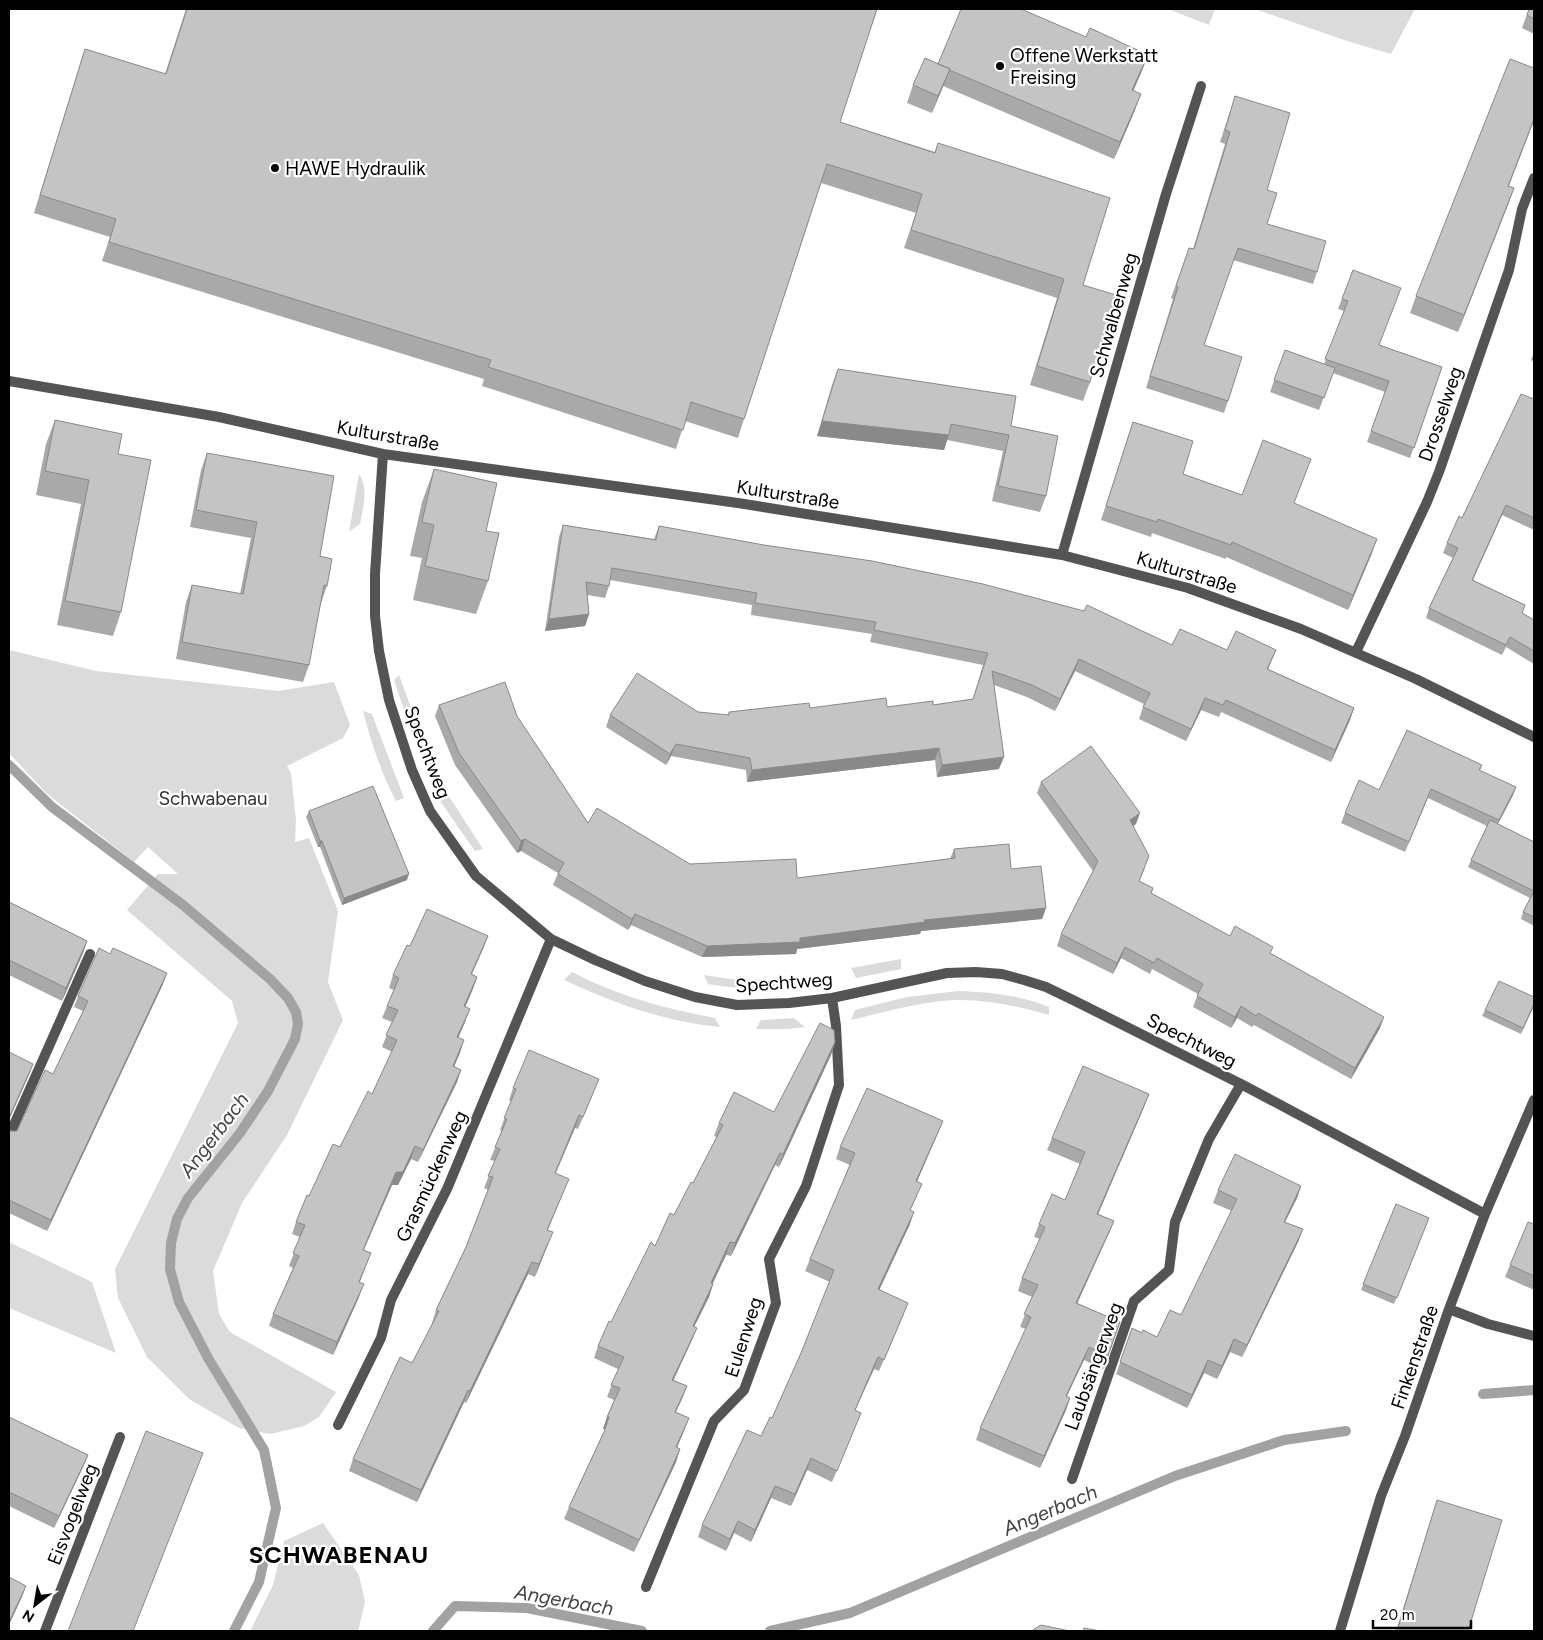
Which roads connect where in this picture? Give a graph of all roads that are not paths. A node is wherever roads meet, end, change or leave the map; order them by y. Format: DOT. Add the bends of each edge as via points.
graph roads {
  1 [pos="1200,86"];
  2 [pos="1534,178"];
  3 [pos="9,381"];
  4 [pos="383,454"];
  5 [pos="1062,555"];
  6 [pos="1356,652"];
  7 [pos="1534,738"];
  8 [pos="551,939"];
  9 [pos="90,954"];
  10 [pos="832,998"];
  11 [pos="1241,1084"];
  12 [pos="1534,1100"];
  13 [pos="9,1136"];
  14 [pos="1485,1214"];
  15 [pos="1449,1309"];
  16 [pos="1534,1336"];
  17 [pos="338,1425"];
  18 [pos="120,1437"];
  19 [pos="1072,1479"];
  20 [pos="646,1587"];
  21 [pos="45,1631"];
  22 [pos="1340,1631"];
  1 -- 5 [label="street, Schwalbenweg"];
  2 -- 6 [label="street, Drosselweg" via="1522,209 1509,270 1439,472"];
  3 -- 4 [label="street, Kulturstraße" via="219,417"];
  4 -- 5 [label="street, Kulturstraße" via="738,503"];
  4 -- 8 [label="street, Spechtweg" via="375,616 390,700 412,770 430,811 476,876"];
  5 -- 6 [label="street, Kulturstraße" via="1188,588"];
  6 -- 7 [label="street, Kulturstraße"];
  8 -- 10 [label="street, Spechtweg" via="645,981 695,997 737,1005"];
  8 -- 17 [label="street, Grasmückenweg" via="447,1189 391,1300 381,1338"];
  9 -- 13 [label="street"];
  10 -- 11 [label="street, Spechtweg" via="947,973 1002,974 1046,987"];
  10 -- 20 [label="street, Eulenweg" via="839,1085 806,1186 769,1259 776,1303 744,1390 714,1421"];
  11 -- 14 [label="street, Spechtweg"];
  11 -- 19 [label="street, Laubsängerweg" via="1209,1139 1175,1222 1168,1270 1134,1301"];
  12 -- 14 [label="street, Finkenstraße"];
  14 -- 15 [label="street, Finkenstraße"];
  15 -- 16 [label="street"];
  15 -- 22 [label="street, Finkenstraße" via="1381,1496"];
  18 -- 21 [label="street, Eisvogelweg"];
}
